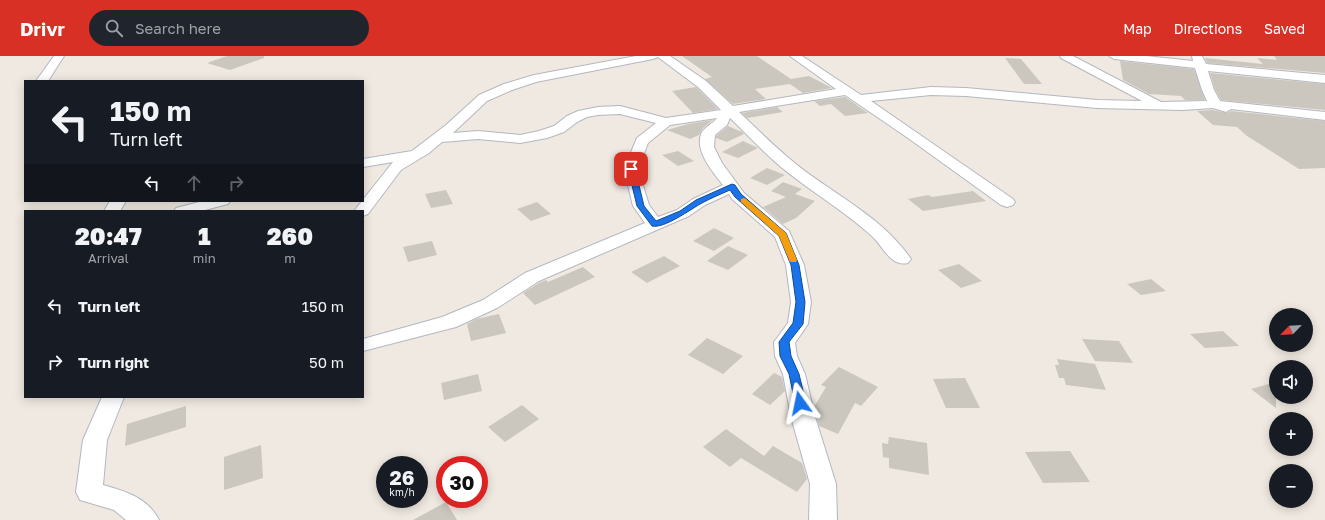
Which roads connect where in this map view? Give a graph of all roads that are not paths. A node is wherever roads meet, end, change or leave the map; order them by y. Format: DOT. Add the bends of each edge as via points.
graph roads {
  1 [pos="59,56"];
  2 [pos="653,56"];
  3 [pos="664,56"];
  4 [pos="667,56"];
  5 [pos="795,56"];
  6 [pos="1065,56"];
  7 [pos="1114,56"];
  8 [pos="1135,57"];
  9 [pos="1199,62"];
  10 [pos="1325,79"];
  11 [pos="43,80"];
  12 [pos="852,95"];
  13 [pos="1216,104"];
  14 [pos="1162,106"];
  15 [pos="728,110"];
  16 [pos="1325,116"];
  17 [pos="1254,118"];
  18 [pos="666,122"];
  19 [pos="439,138"];
  20 [pos="418,154"];
  21 [pos="364,163"];
  22 [pos="732,187"];
  23 [pos="218,202"];
  24 [pos="1007,202"];
  25 [pos="186,210"];
  26 [pos="363,210"];
  27 [pos="654,224"];
  28 [pos="902,259"];
  29 [pos="365,345"];
  30 [pos="113,398"];
  31 [pos="145,520"];
  32 [pos="823,520"];
  1 -- 11 [label="street"];
  2 -- 19 [label="street" via="534,79 508,87 483,98"];
  3 -- 4 [label="street"];
  3 -- 15 [label="street" via="702,84"];
  5 -- 12 [label="street"];
  6 -- 14 [label="street"];
  7 -- 8 [label="street"];
  8 -- 9 [label="street"];
  9 -- 10 [label="street"];
  9 -- 13 [label="street" via="1207,83 1207,91"];
  12 -- 14 [label="street" via="931,91 1047,98 1097,104"];
  12 -- 15 [label="street"];
  12 -- 24 [label="street"];
  13 -- 14 [label="street"];
  13 -- 16 [label="street"];
  13 -- 17 [label="street"];
  15 -- 18 [label="street" via="710,116"];
  15 -- 22 [label="street" via="722,122 708,134 707,147 715,164"];
  15 -- 28 [label="street" via="786,164 851,210 880,235"];
  18 -- 19 [label="street" via="620,110 598,111 572,119 559,129 520,139 478,135"];
  18 -- 27 [label="street" via="642,141 631,169 641,206"];
  19 -- 20 [label="street"];
  20 -- 21 [label="street"];
  20 -- 26 [label="street" via="396,167"];
  22 -- 27 [label="street" via="699,202 683,213"];
  22 -- 32 [label="street" via="738,196 783,235 795,265 801,302 798,324 784,342 823,484"];
  23 -- 25 [label="street"];
  27 -- 29 [label="street" via="532,277 490,304 449,322"];
  30 -- 31 [label="street" via="95,440 89,492 122,501"];
}
